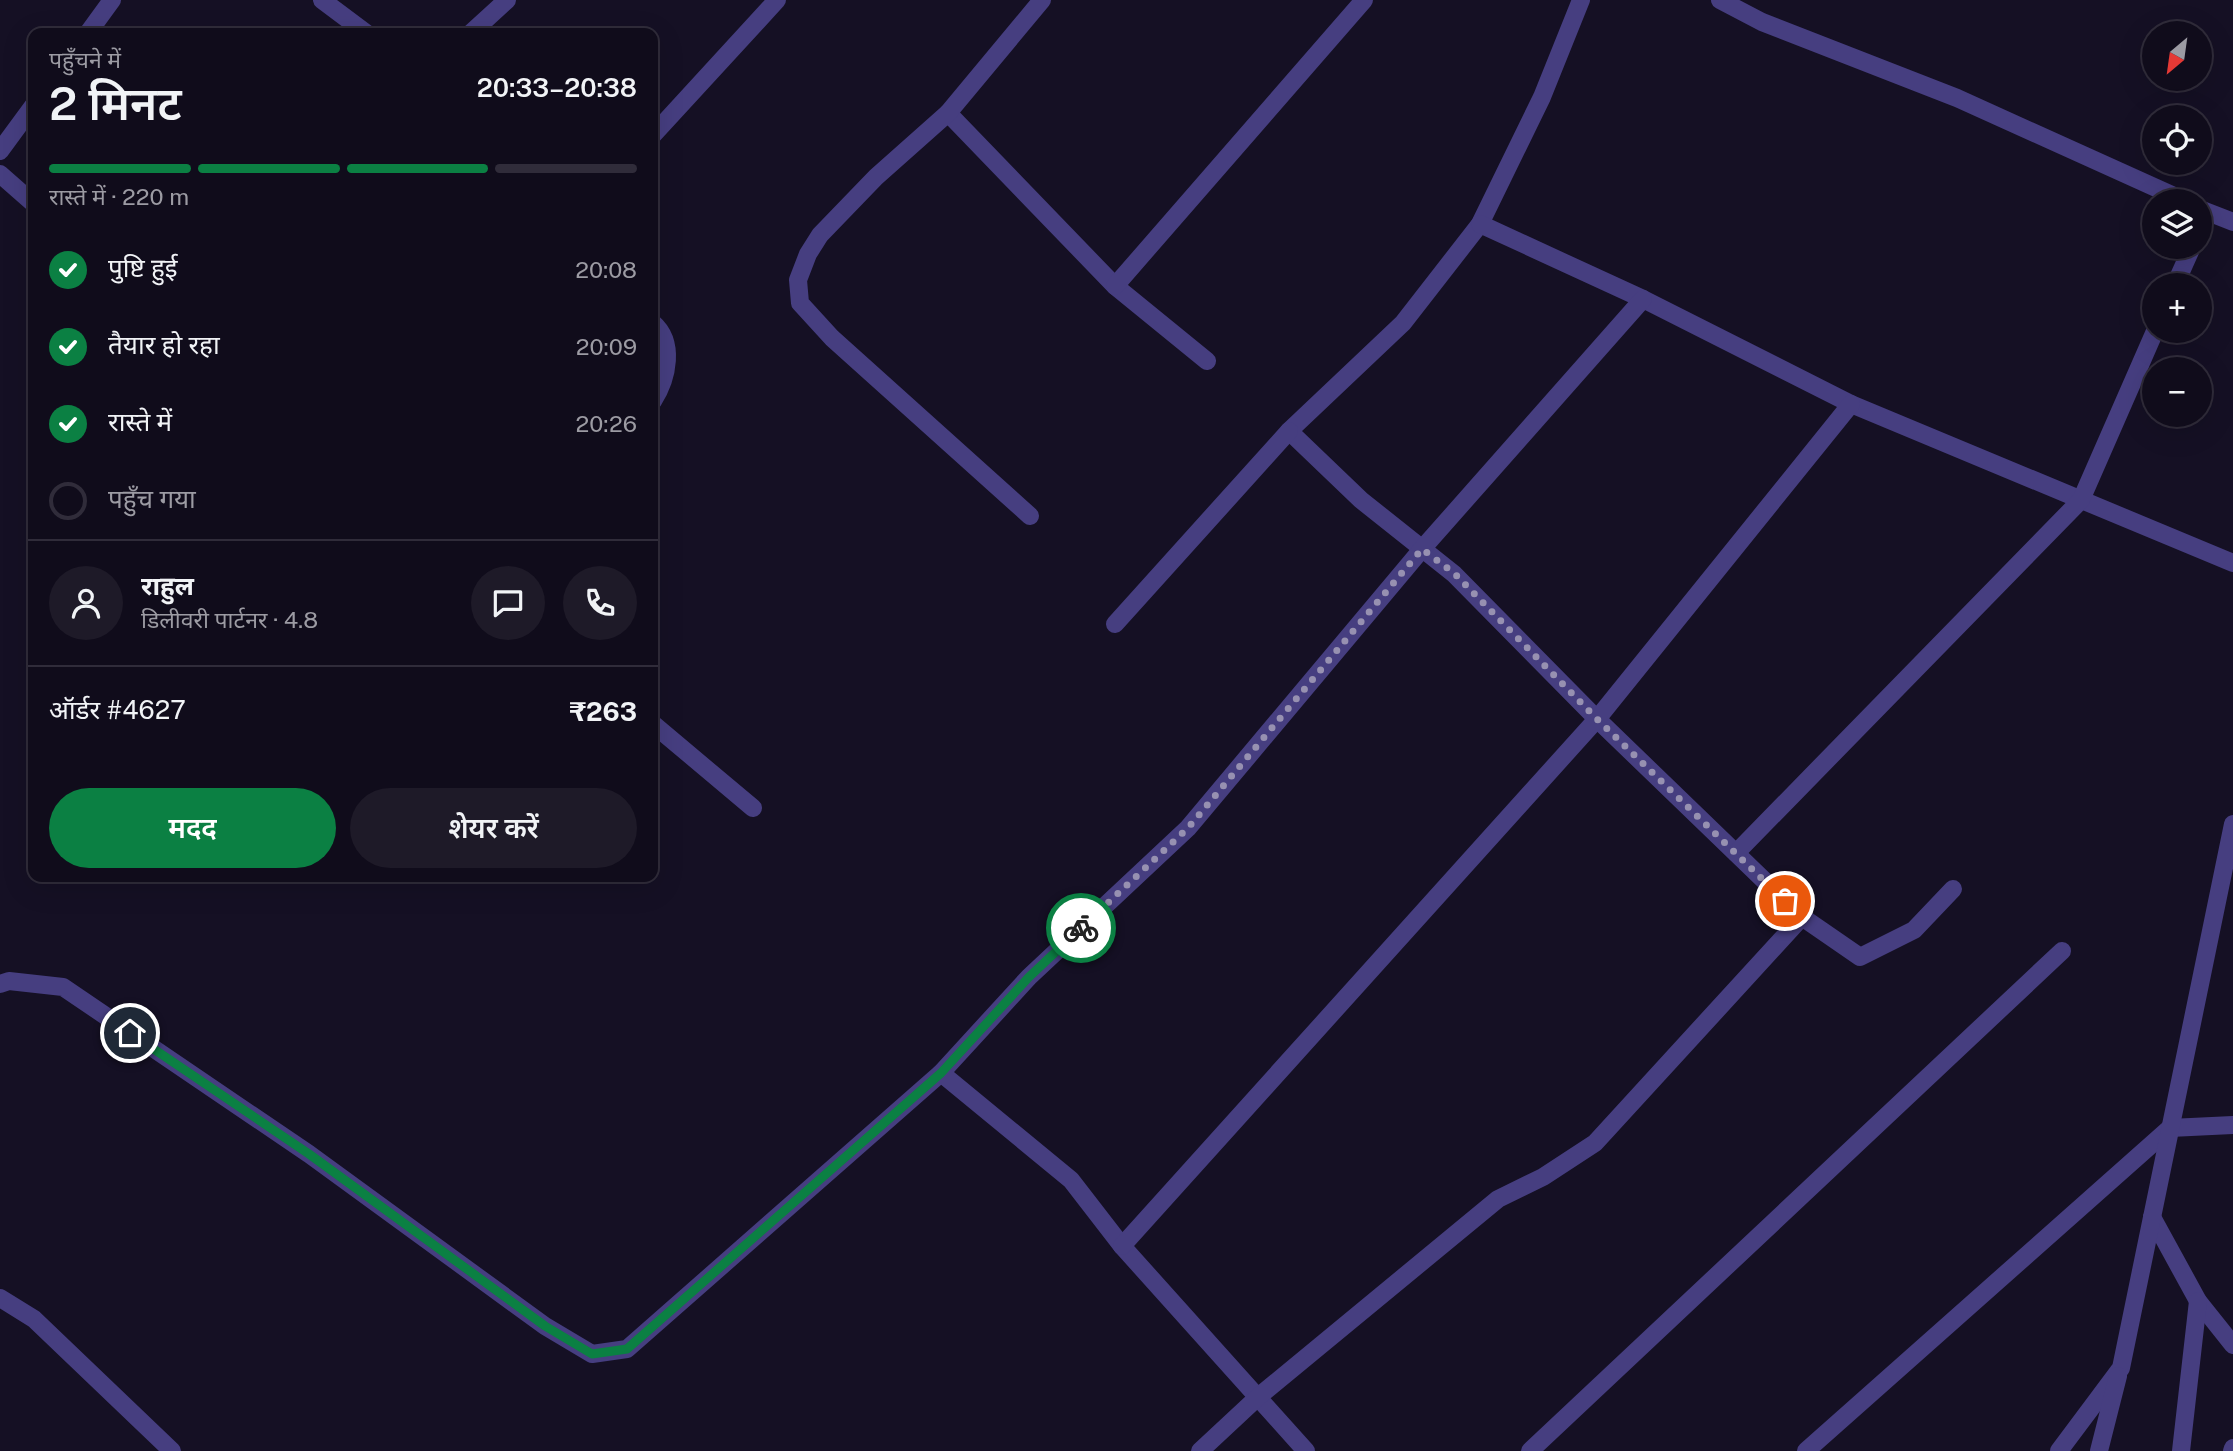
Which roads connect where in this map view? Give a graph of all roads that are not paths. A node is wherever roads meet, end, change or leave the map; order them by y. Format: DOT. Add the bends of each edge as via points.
graph roads {
  1 [pos="112,0"];
  2 [pos="322,0"];
  3 [pos="507,0"];
  4 [pos="777,0"];
  5 [pos="1042,0"];
  6 [pos="1364,0"];
  7 [pos="1581,0"];
  8 [pos="1720,0"];
  9 [pos="92,28"];
  10 [pos="359,28"];
  11 [pos="476,28"];
  12 [pos="28,113"];
  13 [pos="948,113"];
  14 [pos="658,130"];
  15 [pos="0,151"];
  16 [pos="0,174"];
  17 [pos="2158,189"];
  18 [pos="28,199"];
  19 [pos="2212,218"];
  20 [pos="2233,222"];
  21 [pos="1480,224"];
  22 [pos="1115,286"];
  23 [pos="1643,299"];
  24 [pos="658,327"];
  25 [pos="2150,343"];
  26 [pos="1207,361"];
  27 [pos="658,388"];
  28 [pos="1851,404"];
  29 [pos="1289,431"];
  30 [pos="2081,500"];
  31 [pos="1030,516"];
  32 [pos="1422,549"];
  33 [pos="2233,563"];
  34 [pos="1115,624"];
  35 [pos="1597,719"];
  36 [pos="658,728"];
  37 [pos="753,808"];
  38 [pos="2233,824"];
  39 [pos="1736,853"];
  40 [pos="1953,890"];
  41 [pos="1801,916"];
  42 [pos="2062,951"];
  43 [pos="0,984"];
  44 [pos="941,1073"];
  45 [pos="2233,1125"];
  46 [pos="2170,1129"];
  47 [pos="2152,1217"];
  48 [pos="1122,1246"];
  49 [pos="0,1298"];
  50 [pos="2198,1301"];
  51 [pos="2233,1345"];
  52 [pos="2121,1368"];
  53 [pos="1258,1397"];
  54 [pos="172,1451"];
  55 [pos="1200,1451"];
  56 [pos="1306,1451"];
  57 [pos="1530,1451"];
  58 [pos="1806,1451"];
  59 [pos="2059,1451"];
  60 [pos="2099,1451"];
  61 [pos="2181,1451"];
  1 -- 9 [label="street"];
  2 -- 10 [label="street"];
  3 -- 11 [label="street"];
  4 -- 14 [label="street"];
  5 -- 13 [label="street"];
  6 -- 22 [label="street"];
  7 -- 21 [label="street" via="1542,97"];
  8 -- 17 [label="street" via="1762,22 1957,98"];
  12 -- 15 [label="street"];
  13 -- 22 [label="street"];
  13 -- 31 [label="street" via="820,234 798,280 800,303 832,338"];
  16 -- 18 [label="street"];
  19 -- 20 [label="street"];
  21 -- 23 [label="street"];
  21 -- 29 [label="street" via="1403,323"];
  22 -- 26 [label="street"];
  23 -- 28 [label="street"];
  23 -- 32 [label="street"];
  24 -- 27 [label="street" via="669,360"];
  25 -- 30 [label="street"];
  28 -- 30 [label="street"];
  28 -- 35 [label="street"];
  29 -- 32 [label="street"];
  29 -- 34 [label="street"];
  30 -- 33 [label="street"];
  30 -- 39 [label="street"];
  32 -- 35 [label="street" via="1454,573"];
  32 -- 44 [label="street" via="1188,828 1029,977"];
  35 -- 39 [label="street"];
  35 -- 48 [label="street"];
  36 -- 37 [label="street"];
  38 -- 46 [label="street"];
  39 -- 41 [label="street"];
  40 -- 41 [label="street" via="1914,930 1860,957"];
  41 -- 53 [label="street" via="1595,1143 1498,1199"];
  42 -- 57 [label="street"];
  43 -- 44 [label="street" via="63,987 309,1154 545,1326 592,1354 627,1349"];
  44 -- 48 [label="street" via="1071,1180"];
  45 -- 46 [label="street"];
  46 -- 47 [label="street"];
  46 -- 58 [label="street"];
  47 -- 50 [label="street"];
  47 -- 52 [label="street"];
  48 -- 53 [label="street"];
  49 -- 54 [label="street" via="34,1319"];
  50 -- 51 [label="street"];
  50 -- 61 [label="street"];
  52 -- 59 [label="street"];
  52 -- 60 [label="street"];
  53 -- 55 [label="street"];
  53 -- 56 [label="street"];
}
